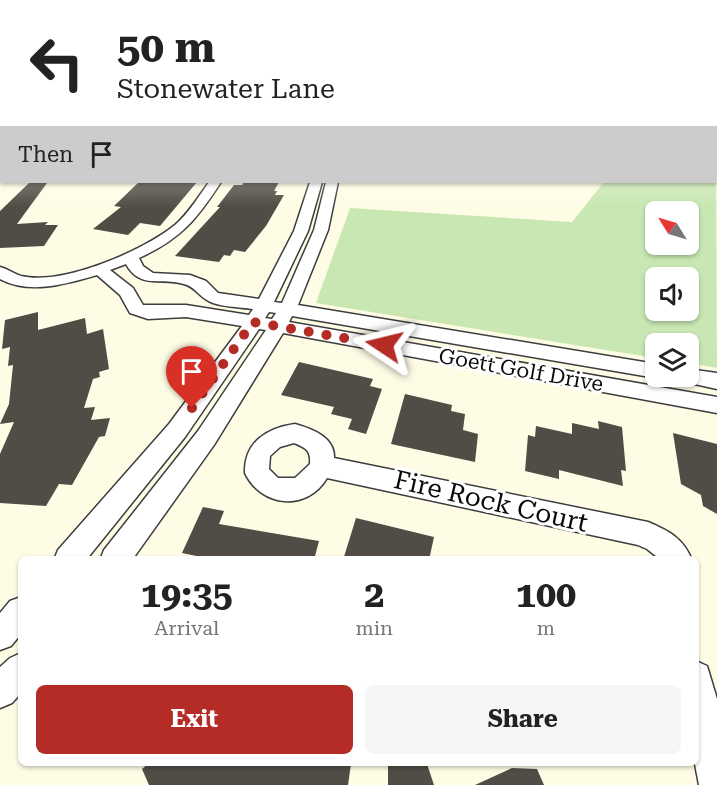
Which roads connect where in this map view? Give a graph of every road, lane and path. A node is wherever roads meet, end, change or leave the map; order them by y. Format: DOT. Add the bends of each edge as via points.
graph roads {
  1 [pos="214,183"];
  2 [pos="316,183"];
  3 [pos="332,183"];
  4 [pos="131,258"];
  5 [pos="100,270"];
  6 [pos="0,272"];
  7 [pos="15,281"];
  8 [pos="0,289"];
  9 [pos="258,314"];
  10 [pos="283,318"];
  11 [pos="645,368"];
  12 [pos="699,378"];
  13 [pos="717,381"];
  14 [pos="717,405"];
  15 [pos="322,467"];
  16 [pos="668,550"];
  17 [pos="71,556"];
  18 [pos="117,556"];
  19 [pos="18,615"];
  20 [pos="0,635"];
  21 [pos="18,672"];
  22 [pos="0,691"];
  23 [pos="699,692"];
  24 [pos="717,783"];
  1 -- 4 [label="street" via="180,228"];
  2 -- 9 [label="street" via="294,246"];
  3 -- 10 [label="street" via="315,248"];
  4 -- 5 [label="street"];
  4 -- 9 [label="street" via="137,269 150,278"];
  5 -- 7 [label="street" via="65,278"];
  5 -- 9 [label="street" via="128,292 131,303 142,311"];
  6 -- 7 [label="street"];
  7 -- 8 [label="street"];
  9 -- 10 [label="street, Goett Golf Drive"];
  9 -- 17 [label="street" via="167,441"];
  10 -- 11 [label="street, Goett Golf Drive"];
  10 -- 14 [label="street, Goett Golf Drive"];
  10 -- 18 [label="street" via="208,435"];
  12 -- 13 [label="street"];
  15 -- 16 [label="street, Fire Rock Court" via="645,533"];
  19 -- 20 [label="street"];
  21 -- 22 [label="street"];
  23 -- 24 [label="street"];
}
